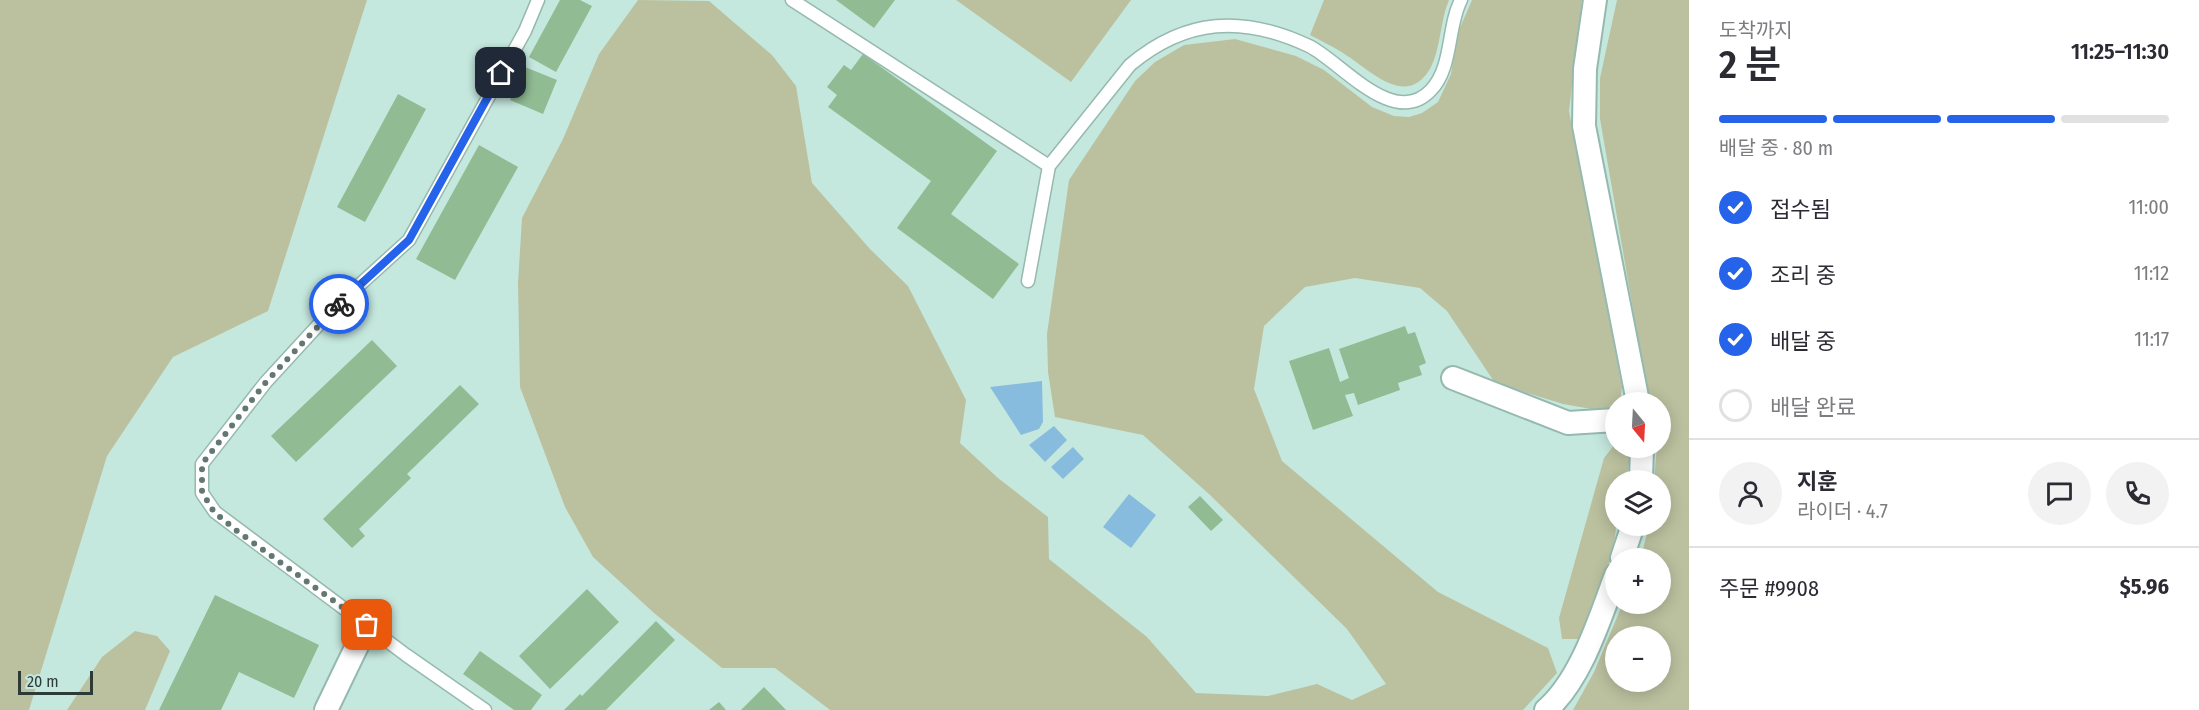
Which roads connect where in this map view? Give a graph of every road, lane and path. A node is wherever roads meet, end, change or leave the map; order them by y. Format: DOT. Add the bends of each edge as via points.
graph roads {
  1 [pos="538,0"];
  2 [pos="792,0"];
  3 [pos="1461,0"];
  4 [pos="1595,0"];
  5 [pos="1049,166"];
  6 [pos="1028,281"];
  7 [pos="1453,378"];
  8 [pos="1636,392"];
  9 [pos="1605,421"];
  10 [pos="1605,605"];
  11 [pos="367,625"];
  12 [pos="326,710"];
  13 [pos="485,710"];
  14 [pos="1546,710"];
  1 -- 11 [label="lane" via="525,31 409,240 333,309 266,382 202,464 202,492 214,512"];
  2 -- 5 [label="lane"];
  3 -- 5 [label="lane" via="1453,15 1442,71 1431,91 1414,101 1381,97 1310,47 1231,24 1205,26 1174,36 1130,65"];
  4 -- 8 [label="street" via="1585,69 1584,126"];
  5 -- 6 [label="lane"];
  7 -- 9 [label="street" via="1568,423"];
  10 -- 14 [label="street" via="1577,668"];
  11 -- 12 [label="street"];
  11 -- 13 [label="lane"];
}
